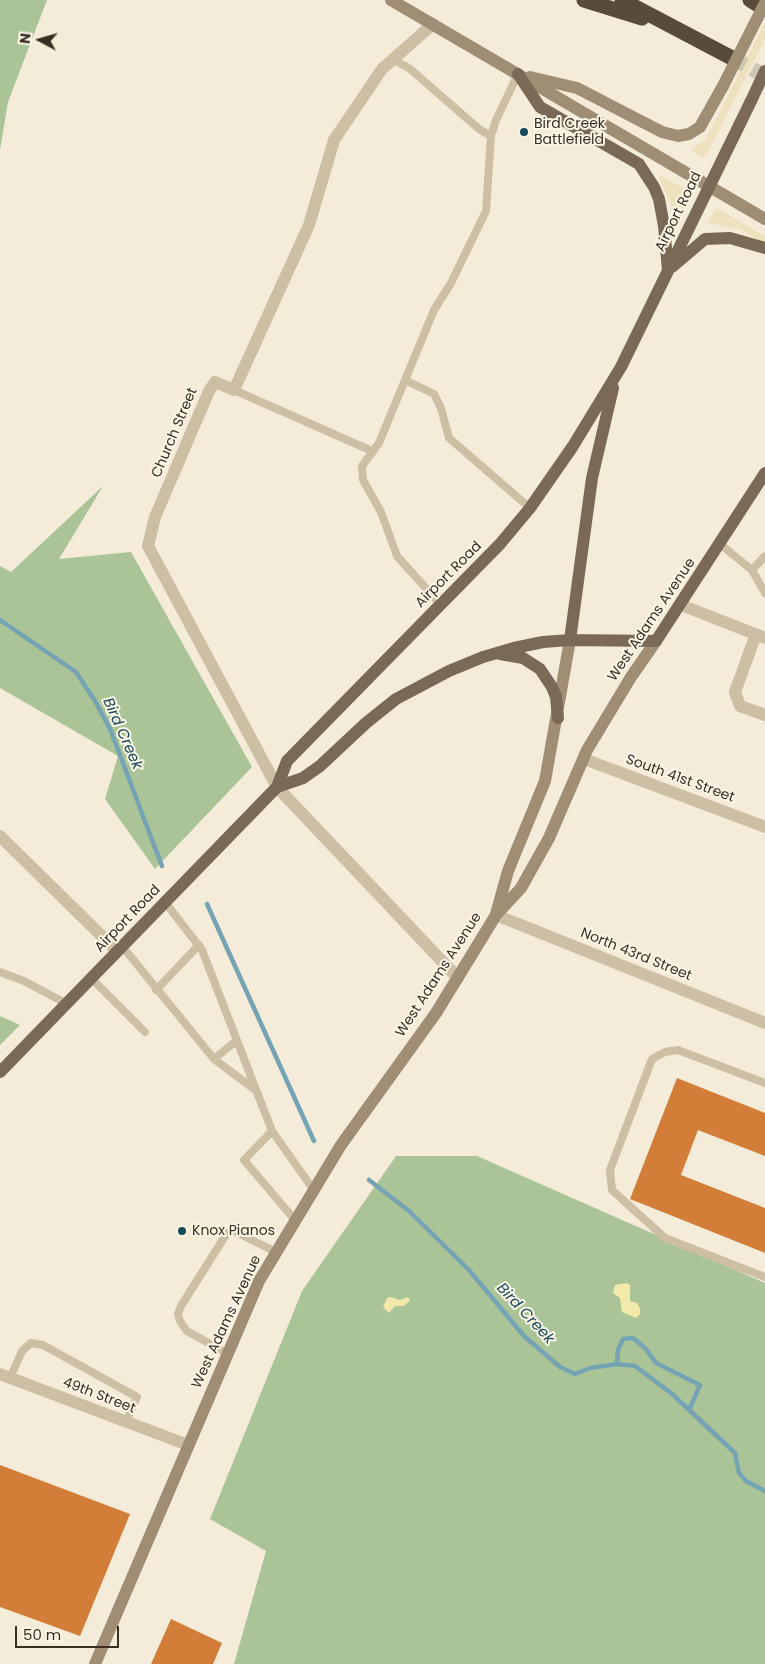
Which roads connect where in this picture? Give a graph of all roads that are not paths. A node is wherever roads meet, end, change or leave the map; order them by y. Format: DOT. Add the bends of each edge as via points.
graph roads {
  1 [pos="391,0"];
  2 [pos="584,0"];
  3 [pos="622,0"];
  4 [pos="758,3"];
  5 [pos="433,24"];
  6 [pos="684,31"];
  7 [pos="732,58"];
  8 [pos="392,60"];
  9 [pos="765,71"];
  10 [pos="518,74"];
  11 [pos="491,136"];
  12 [pos="708,186"];
  13 [pos="765,220"];
  14 [pos="765,248"];
  15 [pos="668,270"];
  16 [pos="621,367"];
  17 [pos="405,380"];
  18 [pos="234,390"];
  19 [pos="372,452"];
  20 [pos="765,473"];
  21 [pos="530,508"];
  22 [pos="720,544"];
  23 [pos="765,556"];
  24 [pos="752,570"];
  25 [pos="765,593"];
  26 [pos="441,605"];
  27 [pos="681,605"];
  28 [pos="760,636"];
  29 [pos="570,640"];
  30 [pos="656,641"];
  31 [pos="495,654"];
  32 [pos="765,715"];
  33 [pos="558,718"];
  34 [pos="584,759"];
  35 [pos="277,786"];
  36 [pos="765,827"];
  37 [pos="0,836"];
  38 [pos="165,902"];
  39 [pos="496,915"];
  40 [pos="199,945"];
  41 [pos="120,949"];
  42 [pos="0,972"];
  43 [pos="91,978"];
  44 [pos="458,978"];
  45 [pos="156,990"];
  46 [pos="67,1004"];
  47 [pos="765,1023"];
  48 [pos="145,1032"];
  49 [pos="236,1041"];
  50 [pos="214,1059"];
  51 [pos="0,1072"];
  52 [pos="765,1084"];
  53 [pos="254,1089"];
  54 [pos="272,1131"];
  55 [pos="313,1189"];
  56 [pos="295,1220"];
  57 [pos="276,1252"];
  58 [pos="765,1277"];
  59 [pos="228,1354"];
  60 [pos="5,1376"];
  61 [pos="126,1422"];
  62 [pos="188,1445"];
  63 [pos="96,1664"];
  1 -- 5 [label="main road"];
  2 -- 6 [label="highway"];
  3 -- 6 [label="highway"];
  4 -- 10 [label="main road, bridge" via="723,86 700,127 689,134 678,136 662,132 577,88"];
  5 -- 8 [label="street"];
  5 -- 10 [label="main road"];
  6 -- 7 [label="highway"];
  8 -- 11 [label="lane" via="408,68"];
  8 -- 18 [label="street" via="382,69 334,140 309,225"];
  9 -- 12 [label="main road, Airport Road, bridge"];
  10 -- 11 [label="lane"];
  10 -- 12 [label="main road"];
  10 -- 15 [label="main road" via="540,107 639,164 659,199"];
  11 -- 17 [label="lane" via="486,211 434,310"];
  12 -- 13 [label="main road"];
  12 -- 15 [label="main road, Airport Road"];
  14 -- 15 [label="main road" via="730,238 705,239"];
  15 -- 16 [label="main road, Airport Road"];
  16 -- 21 [label="main road, Airport Road" via="573,446"];
  16 -- 29 [label="main road, Airport Road" via="601,432 592,478"];
  17 -- 19 [label="lane"];
  17 -- 21 [label="lane" via="434,394 449,438"];
  18 -- 19 [label="lane"];
  18 -- 35 [label="street, Church Street" via="215,382 209,391 155,517 148,546"];
  19 -- 26 [label="lane" via="362,466 364,480 381,512 397,556"];
  20 -- 22 [label="main road, West Adams Avenue"];
  21 -- 26 [label="main road, Airport Road"];
  22 -- 24 [label="lane"];
  22 -- 27 [label="main road, West Adams Avenue"];
  23 -- 24 [label="lane"];
  24 -- 25 [label="lane"];
  26 -- 35 [label="main road, Airport Road" via="287,761"];
  27 -- 28 [label="street"];
  27 -- 30 [label="main road, West Adams Avenue"];
  28 -- 32 [label="street" via="735,692 740,706"];
  29 -- 30 [label="main road, Airport Road"];
  29 -- 31 [label="main road, Airport Road" via="543,642"];
  29 -- 33 [label="main road, West Adams Avenue"];
  30 -- 34 [label="main road, West Adams Avenue" via="631,677"];
  31 -- 33 [label="main road" via="523,658 540,670 556,697"];
  31 -- 35 [label="main road, Airport Road" via="449,671 396,699 320,766 303,778"];
  33 -- 39 [label="main road, West Adams Avenue" via="545,781 508,871"];
  34 -- 36 [label="street, South 41st Street"];
  34 -- 39 [label="main road, West Adams Avenue" via="536,863 521,888"];
  35 -- 38 [label="main road, Airport Road"];
  35 -- 44 [label="street"];
  37 -- 41 [label="street"];
  38 -- 40 [label="lane"];
  38 -- 41 [label="main road, Airport Road"];
  39 -- 44 [label="main road, West Adams Avenue"];
  39 -- 47 [label="street, North 43rd Street"];
  40 -- 45 [label="lane"];
  40 -- 49 [label="lane"];
  41 -- 43 [label="main road, Airport Road"];
  41 -- 45 [label="lane"];
  42 -- 46 [label="lane"];
  43 -- 46 [label="main road, Airport Road"];
  43 -- 48 [label="lane"];
  44 -- 55 [label="main road, West Adams Avenue"];
  45 -- 50 [label="lane"];
  46 -- 51 [label="main road, Airport Road"];
  49 -- 50 [label="lane"];
  49 -- 53 [label="lane"];
  50 -- 53 [label="lane"];
  52 -- 58 [label="lane" via="678,1050 652,1059 610,1170 612,1190 665,1238"];
  53 -- 54 [label="lane"];
  54 -- 55 [label="lane"];
  54 -- 56 [label="lane" via="244,1160"];
  55 -- 56 [label="main road, West Adams Avenue"];
  56 -- 57 [label="main road, West Adams Avenue"];
  57 -- 59 [label="main road, West Adams Avenue" via="259,1281"];
  57 -- 59 [label="lane" via="234,1231 227,1233 181,1306 178,1314 187,1331"];
  59 -- 62 [label="main road, West Adams Avenue"];
  60 -- 61 [label="street, 49th Street"];
  60 -- 61 [label="lane" via="31,1343 43,1345 137,1397"];
  61 -- 62 [label="street, 49th Street"];
  62 -- 63 [label="main road, West Adams Avenue"];
}
